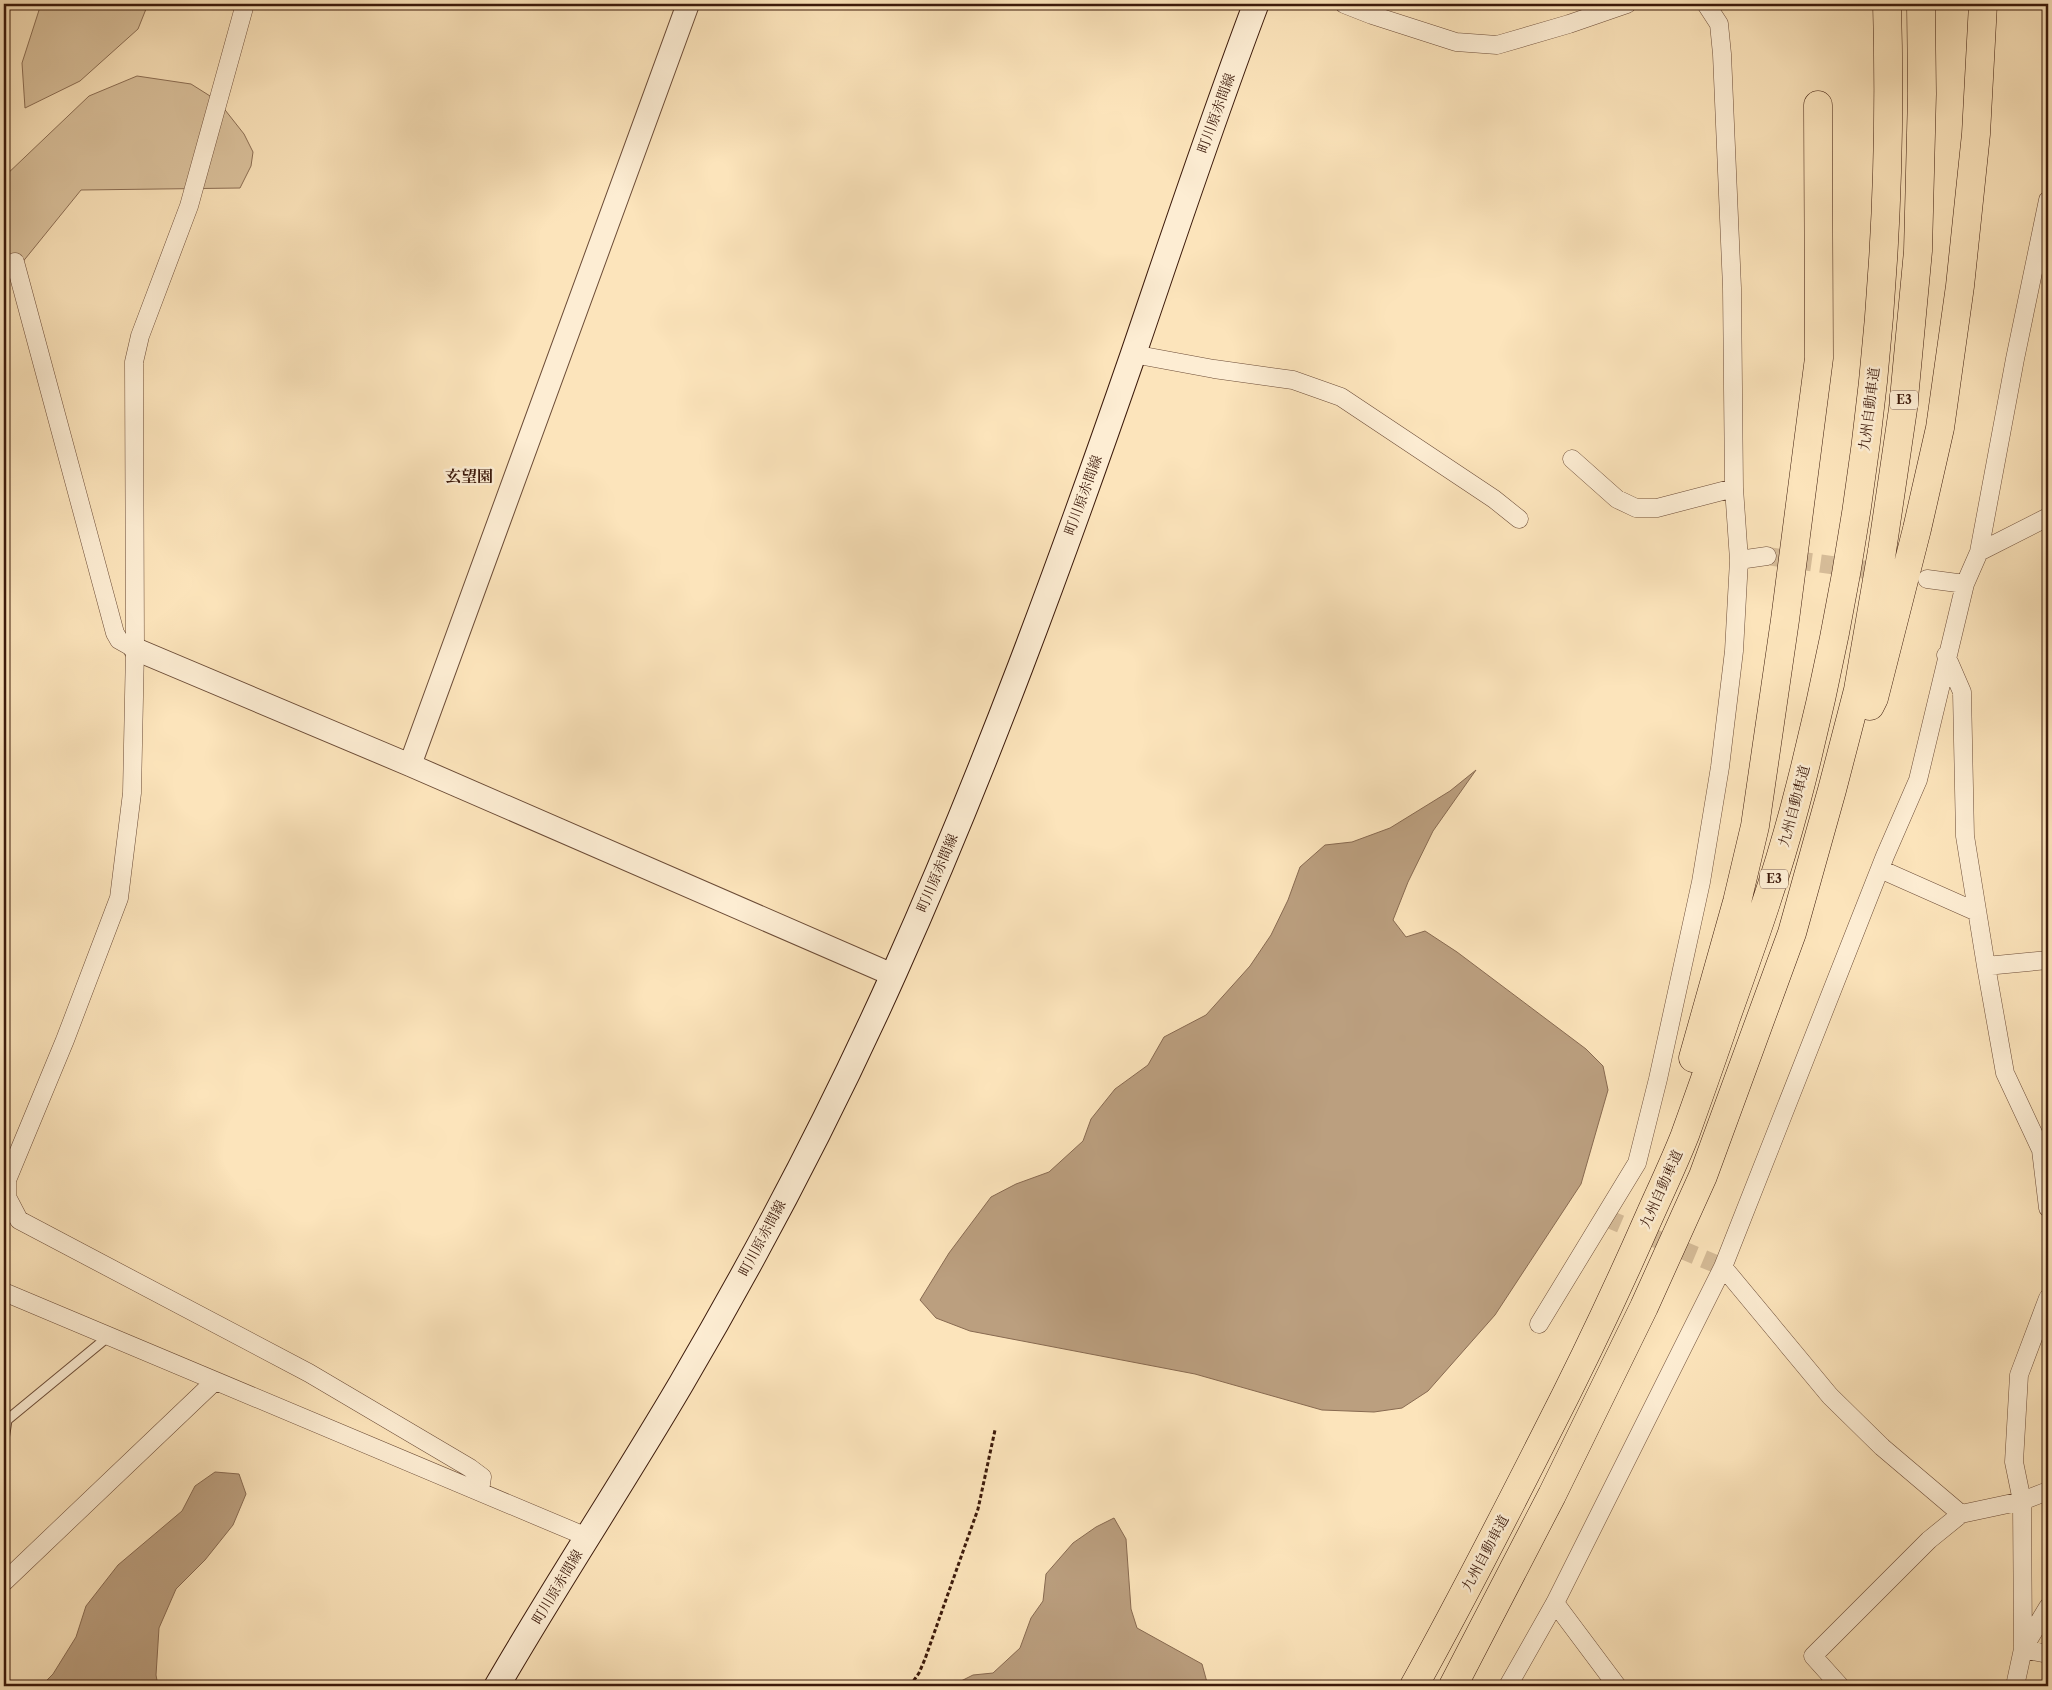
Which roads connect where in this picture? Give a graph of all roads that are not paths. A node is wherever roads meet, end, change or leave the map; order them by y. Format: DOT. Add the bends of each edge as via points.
graph roads {
  1 [pos="245,4"];
  2 [pos="688,4"];
  3 [pos="1256,4"];
  4 [pos="1344,4"];
  5 [pos="1627,4"];
  6 [pos="1706,4"];
  7 [pos="1887,4"];
  8 [pos="1921,4"];
  9 [pos="1983,4"];
  10 [pos="1818,105"];
  11 [pos="2048,200"];
  12 [pos="15,262"];
  13 [pos="1133,354"];
  14 [pos="1572,460"];
  15 [pos="1734,488"];
  16 [pos="2048,517"];
  17 [pos="1519,519"];
  18 [pos="1979,552"];
  19 [pos="1767,556"];
  20 [pos="1739,560"];
  21 [pos="1927,579"];
  22 [pos="1964,584"];
  23 [pos="135,649"];
  24 [pos="1946,655"];
  25 [pos="410,765"];
  26 [pos="1832,790"];
  27 [pos="1880,869"];
  28 [pos="1977,912"];
  29 [pos="2048,960"];
  30 [pos="1986,966"];
  31 [pos="893,975"];
  32 [pos="2048,1208"];
  33 [pos="1723,1267"];
  34 [pos="1618,1288"];
  35 [pos="4,1292"];
  36 [pos="2048,1298"];
  37 [pos="1539,1324"];
  38 [pos="110,1336"];
  39 [pos="215,1381"];
  40 [pos="4,1440"];
  41 [pos="480,1491"];
  42 [pos="2048,1491"];
  43 [pos="2022,1501"];
  44 [pos="1961,1514"];
  45 [pos="587,1538"];
  46 [pos="4,1582"];
  47 [pos="1555,1603"];
  48 [pos="2048,1607"];
  49 [pos="2023,1649"];
  50 [pos="2048,1654"];
  51 [pos="497,1686"];
  52 [pos="1414,1686"];
  53 [pos="1452,1686"];
  54 [pos="1508,1686"];
  55 [pos="1617,1686"];
  56 [pos="1840,1686"];
  57 [pos="2015,1686"];
  1 -- 23 [label="street" via="189,206 140,336 134,362"];
  2 -- 25 [label="street"];
  3 -- 13 [label="main road, 町川原赤間線" via="1207,135"];
  4 -- 5 [label="street" via="1456,42 1497,45"];
  6 -- 15 [label="street" via="1718,24 1722,54 1732,288"];
  7 -- 34 [label="highway, 九州自動車道 / E3" via="1890,80 1886,211 1871,404 1850,551 1823,692 1795,808 1763,916 1684,1137"];
  8 -- 26 [label="highway, E3" via="1918,251 1903,409 1858,690"];
  9 -- 26 [label="highway" via="1976,134 1960,286 1940,428 1874,698"];
  10 -- 34 [label="highway" via="1819,358 1755,826 1699,1043"];
  11 -- 18 [label="street"];
  12 -- 23 [label="street" via="115,633 119,640"];
  13 -- 17 [label="street" via="1292,380 1340,397"];
  13 -- 31 [label="main road, 町川原赤間線" via="1003,711 938,874"];
  14 -- 15 [label="street" via="1616,499 1636,508 1657,508"];
  15 -- 20 [label="street"];
  16 -- 18 [label="street"];
  18 -- 22 [label="street"];
  19 -- 20 [label="street"];
  20 -- 37 [label="street" via="1734,651 1720,767 1701,882 1637,1163"];
  21 -- 22 [label="street"];
  22 -- 24 [label="street"];
  23 -- 25 [label="street"];
  23 -- 41 [label="street" via="132,793 119,898 7,1180 7,1197 19,1220 309,1373 470,1468 482,1477"];
  24 -- 27 [label="street" via="1918,780"];
  24 -- 28 [label="street" via="1962,692 1965,836"];
  25 -- 31 [label="street"];
  26 -- 53 [label="highway, E3" via="1792,933 1703,1176 1644,1307 1552,1495"];
  27 -- 28 [label="street"];
  27 -- 33 [label="street"];
  28 -- 30 [label="street"];
  29 -- 30 [label="street"];
  30 -- 32 [label="street" via="2005,1072 2040,1150"];
  31 -- 45 [label="main road, 町川原赤間線" via="802,1163 732,1293"];
  33 -- 44 [label="street" via="1830,1396 1882,1448"];
  33 -- 47 [label="street"];
  34 -- 52 [label="highway, 九州自動車道 / E3" via="1508,1510"];
  35 -- 38 [label="street"];
  36 -- 43 [label="street" via="2019,1375 2014,1462"];
  38 -- 39 [label="street"];
  38 -- 40 [label="lane" via="7,1420"];
  39 -- 41 [label="street"];
  39 -- 46 [label="street"];
  41 -- 45 [label="street"];
  42 -- 43 [label="street"];
  43 -- 44 [label="street"];
  43 -- 49 [label="street"];
  44 -- 56 [label="street" via="1929,1540 1813,1656"];
  45 -- 51 [label="main road, 町川原赤間線"];
  47 -- 54 [label="street"];
  47 -- 55 [label="street"];
  48 -- 49 [label="street"];
  49 -- 50 [label="street"];
  49 -- 57 [label="street"];
}
